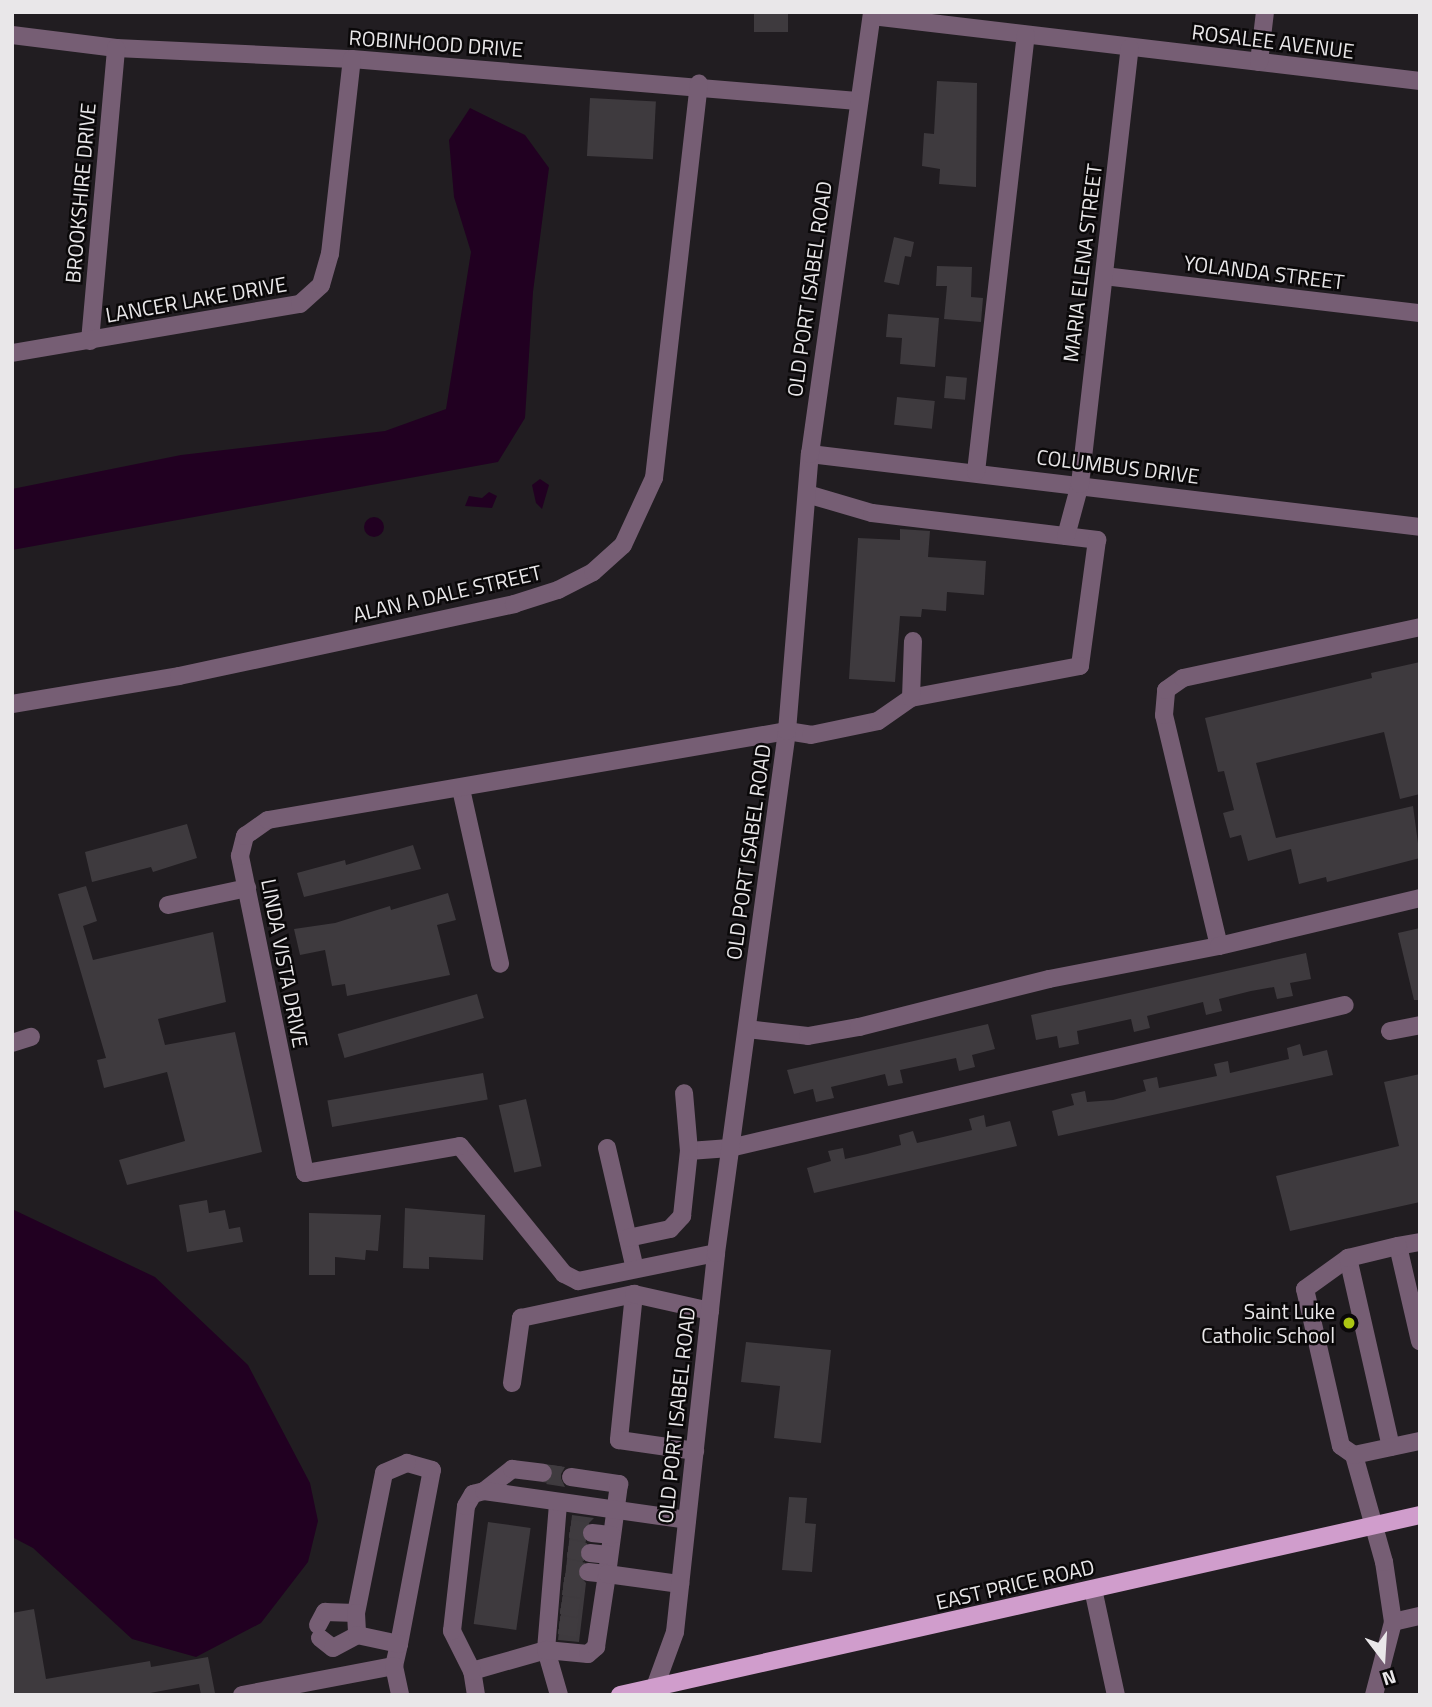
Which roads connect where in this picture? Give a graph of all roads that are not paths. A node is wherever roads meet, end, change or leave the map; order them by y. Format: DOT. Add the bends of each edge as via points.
graph roads {
  1 [pos="1265,12"];
  2 [pos="872,14"];
  3 [pos="12,35"];
  4 [pos="1026,35"];
  5 [pos="116,48"];
  6 [pos="1130,48"];
  7 [pos="352,59"];
  8 [pos="1259,62"];
  9 [pos="1420,81"];
  10 [pos="699,84"];
  11 [pos="857,101"];
  12 [pos="1104,276"];
  13 [pos="1420,313"];
  14 [pos="90,341"];
  15 [pos="12,353"];
  16 [pos="810,454"];
  17 [pos="976,472"];
  18 [pos="1080,484"];
  19 [pos="807,494"];
  20 [pos="1420,527"];
  21 [pos="1058,535"];
  22 [pos="1420,626"];
  23 [pos="913,641"];
  24 [pos="911,698"];
  25 [pos="12,704"];
  26 [pos="787,731"];
  27 [pos="461,789"];
  28 [pos="247,888"];
  29 [pos="1420,898"];
  30 [pos="168,905"];
  31 [pos="1219,946"];
  32 [pos="500,964"];
  33 [pos="1345,1005"];
  34 [pos="1420,1025"];
  35 [pos="747,1029"];
  36 [pos="1390,1031"];
  37 [pos="31,1037"];
  38 [pos="12,1043"];
  39 [pos="684,1093"];
  40 [pos="607,1148"];
  41 [pos="730,1148"];
  42 [pos="690,1151"];
  43 [pos="628,1238"];
  44 [pos="1420,1242"];
  45 [pos="1398,1246"];
  46 [pos="716,1253"];
  47 [pos="1348,1258"];
  48 [pos="635,1269"];
  49 [pos="634,1294"];
  50 [pos="710,1311"];
  51 [pos="1420,1341"];
  52 [pos="512,1383"];
  53 [pos="1420,1441"];
  54 [pos="1391,1447"];
  55 [pos="695,1451"];
  56 [pos="1354,1455"];
  57 [pos="543,1473"];
  58 [pos="570,1477"];
  59 [pos="484,1491"];
  60 [pos="558,1503"];
  61 [pos="615,1511"];
  62 [pos="1420,1515"];
  63 [pos="687,1520"];
  64 [pos="1371,1526"];
  65 [pos="592,1533"];
  66 [pos="612,1535"];
  67 [pos="590,1553"];
  68 [pos="609,1555"];
  69 [pos="587,1581"];
  70 [pos="606,1583"];
  71 [pos="680,1584"];
  72 [pos="1093,1589"];
  73 [pos="356,1613"];
  74 [pos="1420,1616"];
  75 [pos="1393,1622"];
  76 [pos="357,1635"];
  77 [pos="399,1644"];
  78 [pos="546,1650"];
  79 [pos="394,1666"];
  80 [pos="472,1671"];
  81 [pos="654,1692"];
  82 [pos="242,1695"];
  83 [pos="400,1695"];
  84 [pos="476,1695"];
  85 [pos="559,1695"];
  86 [pos="620,1695"];
  87 [pos="1116,1695"];
  88 [pos="1374,1695"];
  1 -- 8 [label="street"];
  2 -- 4 [label="street, ROSALEE AVENUE"];
  2 -- 11 [label="street, OLD PORT ISABEL ROAD"];
  3 -- 5 [label="street, ROBINHOOD DRIVE"];
  4 -- 6 [label="street, ROSALEE AVENUE"];
  4 -- 17 [label="street"];
  5 -- 7 [label="street, ROBINHOOD DRIVE"];
  5 -- 14 [label="street, BROOKSHIRE DRIVE"];
  6 -- 8 [label="street, ROSALEE AVENUE"];
  6 -- 12 [label="street, MARIA ELENA STREET"];
  7 -- 10 [label="street, ROBINHOOD DRIVE"];
  7 -- 14 [label="street, LANCER LAKE DRIVE" via="330,254 321,285 300,304 273,311"];
  8 -- 9 [label="street, ROSALEE AVENUE"];
  10 -- 11 [label="street, ROBINHOOD DRIVE"];
  10 -- 25 [label="street, ALAN A DALE STREET" via="654,478 623,545 593,572 558,590 514,604 178,676"];
  11 -- 16 [label="street, OLD PORT ISABEL ROAD"];
  12 -- 13 [label="street, YOLANDA STREET"];
  12 -- 18 [label="street, MARIA ELENA STREET"];
  14 -- 15 [label="street, LANCER LAKE DRIVE"];
  16 -- 17 [label="street, COLUMBUS DRIVE"];
  16 -- 19 [label="street, OLD PORT ISABEL ROAD"];
  17 -- 18 [label="street, COLUMBUS DRIVE"];
  18 -- 20 [label="street, COLUMBUS DRIVE"];
  18 -- 21 [label="street, MARIA ELENA STREET"];
  19 -- 21 [label="street" via="872,513"];
  19 -- 26 [label="street, OLD PORT ISABEL ROAD"];
  21 -- 24 [label="street" via="1097,540 1080,666"];
  22 -- 31 [label="street" via="1183,678 1166,691 1164,715"];
  23 -- 24 [label="street"];
  24 -- 26 [label="street, LINDA VISTA DRIVE" via="878,721 811,735"];
  26 -- 27 [label="street, LINDA VISTA DRIVE"];
  26 -- 35 [label="street, OLD PORT ISABEL ROAD"];
  27 -- 28 [label="street, LINDA VISTA DRIVE" via="268,820 245,836 240,856"];
  27 -- 32 [label="street"];
  28 -- 30 [label="street"];
  28 -- 48 [label="street, LINDA VISTA DRIVE" via="304,1173 460,1146 564,1274 578,1281"];
  29 -- 31 [label="street"];
  31 -- 35 [label="street" via="1049,979 808,1036"];
  33 -- 41 [label="street"];
  34 -- 36 [label="street"];
  35 -- 41 [label="street, OLD PORT ISABEL ROAD"];
  37 -- 38 [label="street"];
  39 -- 42 [label="street"];
  40 -- 43 [label="street"];
  41 -- 42 [label="street"];
  41 -- 46 [label="street, OLD PORT ISABEL ROAD"];
  42 -- 43 [label="street" via="682,1216 670,1229"];
  43 -- 48 [label="street"];
  44 -- 45 [label="street"];
  45 -- 47 [label="street"];
  45 -- 51 [label="street"];
  46 -- 48 [label="street, LINDA VISTA DRIVE"];
  46 -- 50 [label="street, OLD PORT ISABEL ROAD"];
  47 -- 54 [label="street"];
  47 -- 56 [label="street" via="1305,1289 1341,1446"];
  49 -- 50 [label="street"];
  49 -- 52 [label="street" via="521,1318"];
  49 -- 55 [label="street" via="618,1440"];
  50 -- 55 [label="street, OLD PORT ISABEL ROAD"];
  53 -- 54 [label="street"];
  54 -- 56 [label="street"];
  55 -- 63 [label="street, OLD PORT ISABEL ROAD"];
  56 -- 64 [label="street"];
  57 -- 59 [label="street" via="512,1469"];
  58 -- 61 [label="street" via="619,1484"];
  59 -- 60 [label="street"];
  59 -- 80 [label="street" via="473,1494 466,1506 452,1631"];
  60 -- 61 [label="street"];
  60 -- 78 [label="street" via="563,1529"];
  61 -- 63 [label="street"];
  61 -- 66 [label="street"];
  62 -- 64 [label="main road, EAST PRICE ROAD"];
  63 -- 71 [label="street, OLD PORT ISABEL ROAD"];
  64 -- 72 [label="main road, EAST PRICE ROAD"];
  64 -- 75 [label="street" via="1384,1562"];
  65 -- 66 [label="street"];
  66 -- 68 [label="street"];
  67 -- 68 [label="street"];
  68 -- 70 [label="street"];
  69 -- 70 [label="street"];
  70 -- 71 [label="street"];
  70 -- 78 [label="street" via="592,1610 590,1630 596,1647 588,1654"];
  71 -- 81 [label="street, OLD PORT ISABEL ROAD" via="675,1632"];
  72 -- 81 [label="main road, EAST PRICE ROAD"];
  72 -- 87 [label="street"];
  73 -- 76 [label="street"];
  73 -- 76 [label="street" via="326,1612 319,1631 333,1648"];
  73 -- 77 [label="street" via="384,1473 407,1464 432,1470"];
  74 -- 75 [label="street"];
  75 -- 88 [label="street"];
  76 -- 77 [label="street"];
  77 -- 79 [label="street"];
  78 -- 80 [label="street"];
  78 -- 85 [label="street"];
  79 -- 82 [label="street"];
  79 -- 83 [label="street"];
  80 -- 84 [label="street"];
  81 -- 86 [label="main road, EAST PRICE ROAD"];
}
